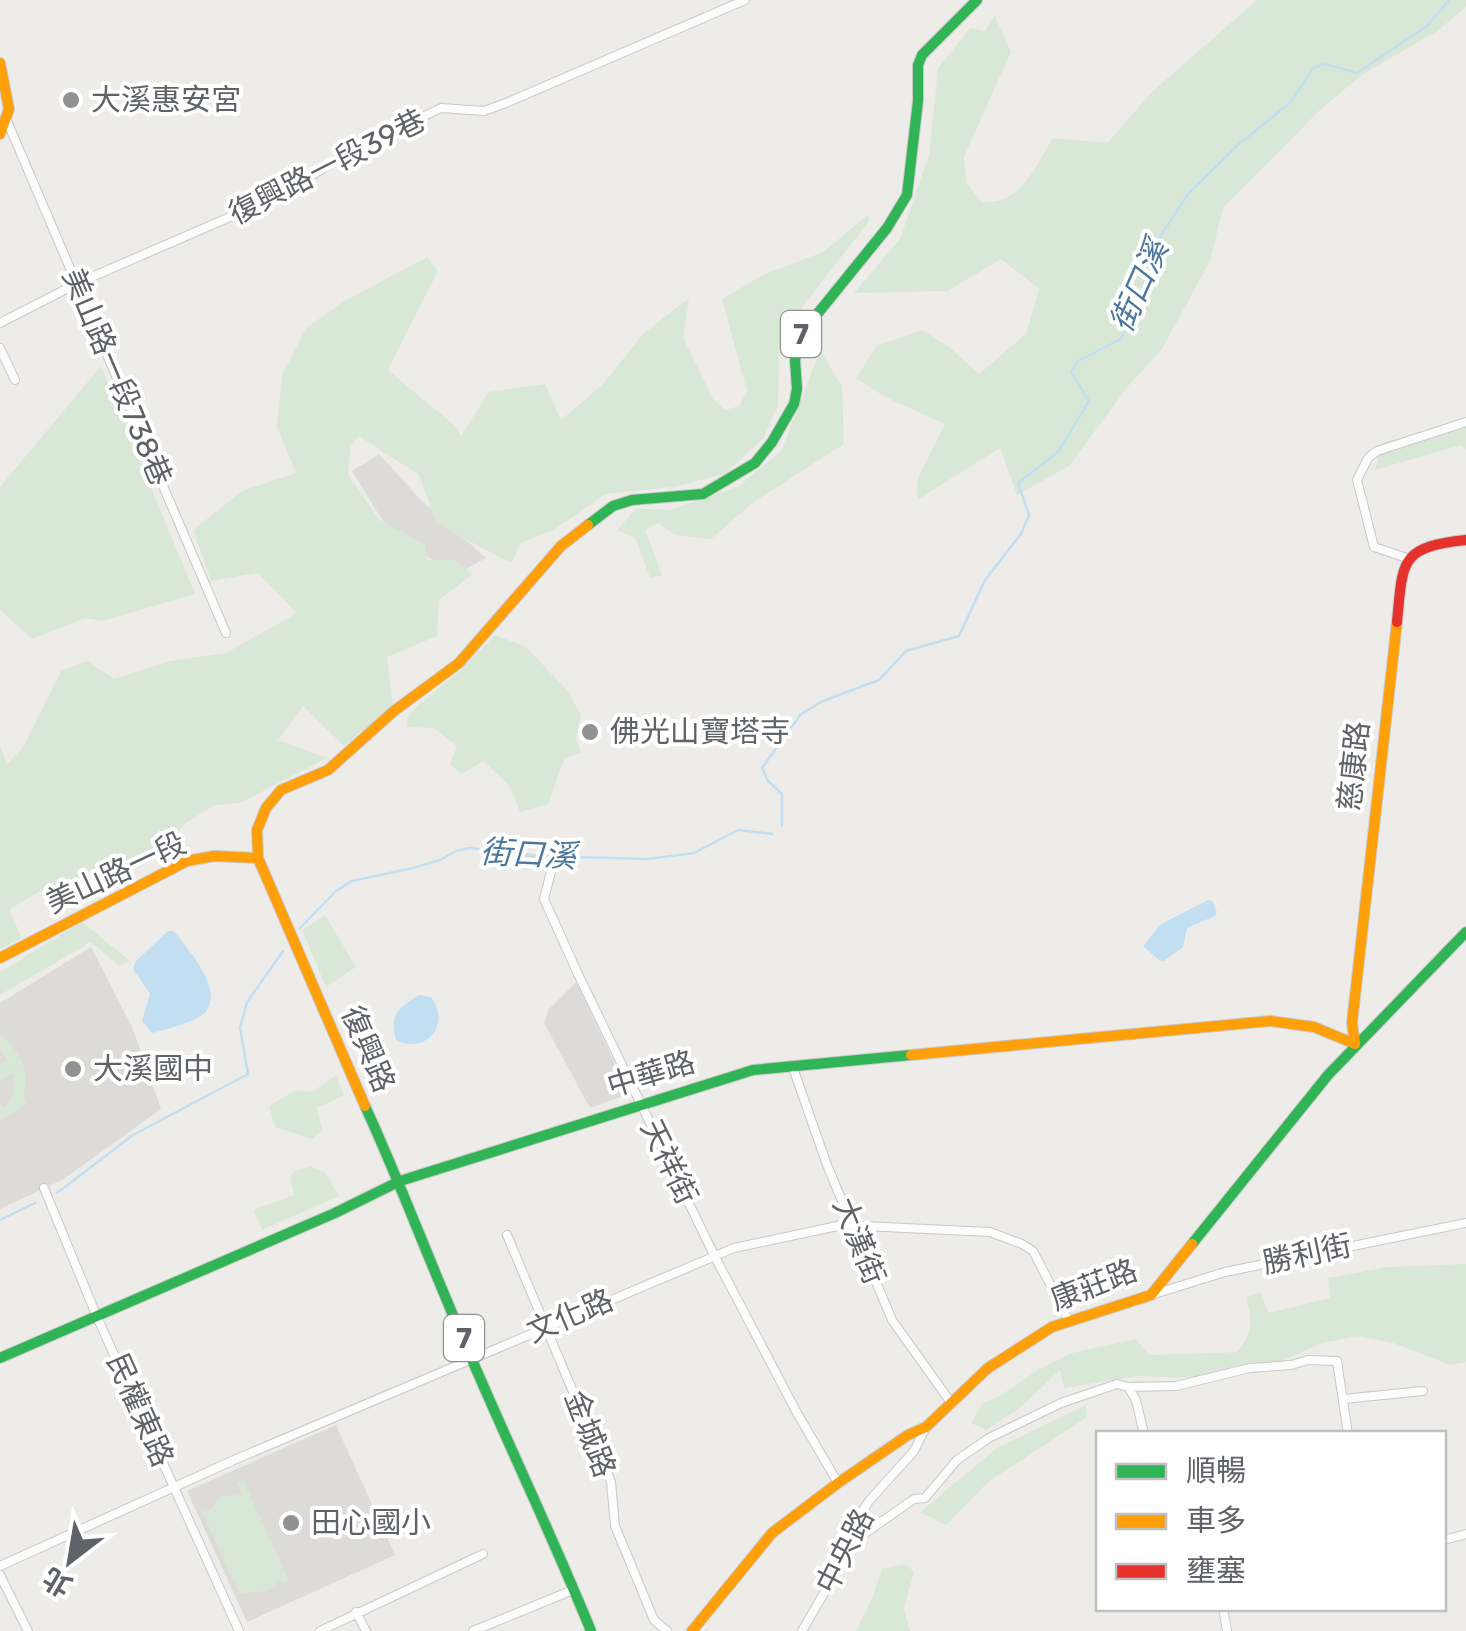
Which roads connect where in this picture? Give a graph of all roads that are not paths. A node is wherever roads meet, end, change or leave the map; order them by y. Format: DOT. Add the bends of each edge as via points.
graph roads {
  1 [pos="744,0"];
  2 [pos="978,0"];
  3 [pos="0,64"];
  4 [pos="7,121"];
  5 [pos="0,134"];
  6 [pos="78,284"];
  7 [pos="0,323"];
  8 [pos="0,348"];
  9 [pos="15,380"];
  10 [pos="1466,422"];
  11 [pos="1466,540"];
  12 [pos="1408,558"];
  13 [pos="226,633"];
  14 [pos="258,858"];
  15 [pos="516,860"];
  16 [pos="1466,932"];
  17 [pos="0,958"];
  18 [pos="1356,1044"];
  19 [pos="792,1065"];
  20 [pos="640,1103"];
  21 [pos="400,1182"];
  22 [pos="44,1188"];
  23 [pos="1466,1223"];
  24 [pos="854,1226"];
  25 [pos="507,1235"];
  26 [pos="714,1255"];
  27 [pos="1151,1295"];
  28 [pos="97,1317"];
  29 [pos="1069,1321"];
  30 [pos="547,1327"];
  31 [pos="472,1357"];
  32 [pos="0,1358"];
  33 [pos="1128,1388"];
  34 [pos="1423,1391"];
  35 [pos="1344,1399"];
  36 [pos="952,1404"];
  37 [pos="926,1426"];
  38 [pos="1143,1431"];
  39 [pos="1348,1431"];
  40 [pos="838,1483"];
  41 [pos="174,1488"];
  42 [pos="852,1530"];
  43 [pos="483,1554"];
  44 [pos="0,1566"];
  45 [pos="0,1575"];
  46 [pos="573,1590"];
  47 [pos="356,1612"];
  48 [pos="28,1631"];
  49 [pos="239,1631"];
  50 [pos="320,1631"];
  51 [pos="366,1631"];
  52 [pos="473,1631"];
  53 [pos="590,1631"];
  54 [pos="667,1631"];
  55 [pos="692,1631"];
  56 [pos="802,1631"];
  1 -- 6 [label="street, 復興路一段39巷" via="484,111 442,108 342,156 284,194"];
  2 -- 14 [label="street, 7" via="922,55 907,194 888,228 801,334 794,404 772,442 734,480 703,494 613,506 561,546 459,663 328,770 281,790 257,830"];
  3 -- 4 [label="street"];
  4 -- 5 [label="street"];
  4 -- 6 [label="street, 美山路一段738巷"];
  6 -- 7 [label="street, 復興路一段39巷"];
  6 -- 13 [label="street, 美山路一段738巷"];
  8 -- 9 [label="street"];
  10 -- 12 [label="street" via="1377,451 1357,480 1374,547"];
  11 -- 12 [label="street" via="1430,545"];
  12 -- 18 [label="street, 慈康路" via="1392,649 1352,1023"];
  14 -- 17 [label="street, 美山路一段" via="187,862"];
  14 -- 21 [label="street, 復興路 / 7"];
  15 -- 20 [label="street, 天祥街" via="552,868 544,899"];
  16 -- 18 [label="street, 康莊路"];
  18 -- 19 [label="street, 中華路" via="1323,1029 1270,1021"];
  18 -- 27 [label="street, 康莊路"];
  19 -- 20 [label="street, 中華路"];
  19 -- 24 [label="street, 大漢街"];
  20 -- 21 [label="street, 中華路"];
  20 -- 26 [label="street, 天祥街"];
  21 -- 28 [label="street, 中華路"];
  21 -- 31 [label="street, 復興路 / 7"];
  22 -- 28 [label="street, 民權東路"];
  23 -- 27 [label="street, 勝利街" via="1225,1272"];
  24 -- 26 [label="street, 文化路" via="770,1238"];
  24 -- 29 [label="street, 文化路" via="990,1232 1022,1244 1033,1252"];
  24 -- 36 [label="street, 大漢街" via="895,1326"];
  25 -- 30 [label="street, 金城路"];
  26 -- 30 [label="street, 文化路"];
  26 -- 40 [label="street, 天祥街"];
  27 -- 29 [label="street, 康莊路"];
  28 -- 32 [label="street, 中華路"];
  28 -- 41 [label="street, 民權東路"];
  29 -- 36 [label="street, 康莊路" via="988,1368"];
  30 -- 31 [label="street, 文化路"];
  30 -- 54 [label="street, 金城路" via="611,1482 616,1526 654,1620"];
  31 -- 41 [label="street, 文化路"];
  31 -- 46 [label="street, 復興路 / 7"];
  33 -- 35 [label="street" via="1176,1386 1324,1358 1337,1361"];
  33 -- 38 [label="street"];
  33 -- 42 [label="street" via="1117,1384 1062,1403 989,1438 957,1460 926,1498 914,1499 864,1534"];
  34 -- 35 [label="street"];
  35 -- 39 [label="street"];
  36 -- 37 [label="street, 康莊路"];
  37 -- 40 [label="street, 康莊路"];
  37 -- 42 [label="street, 中央路"];
  40 -- 55 [label="street, 康莊路" via="772,1534"];
  41 -- 44 [label="street, 文化路"];
  41 -- 49 [label="street, 民權東路"];
  42 -- 56 [label="street, 中央路"];
  43 -- 47 [label="street"];
  45 -- 48 [label="street"];
  46 -- 52 [label="street"];
  46 -- 53 [label="street, 復興路 / 7"];
  47 -- 50 [label="street"];
  47 -- 51 [label="street"];
}
